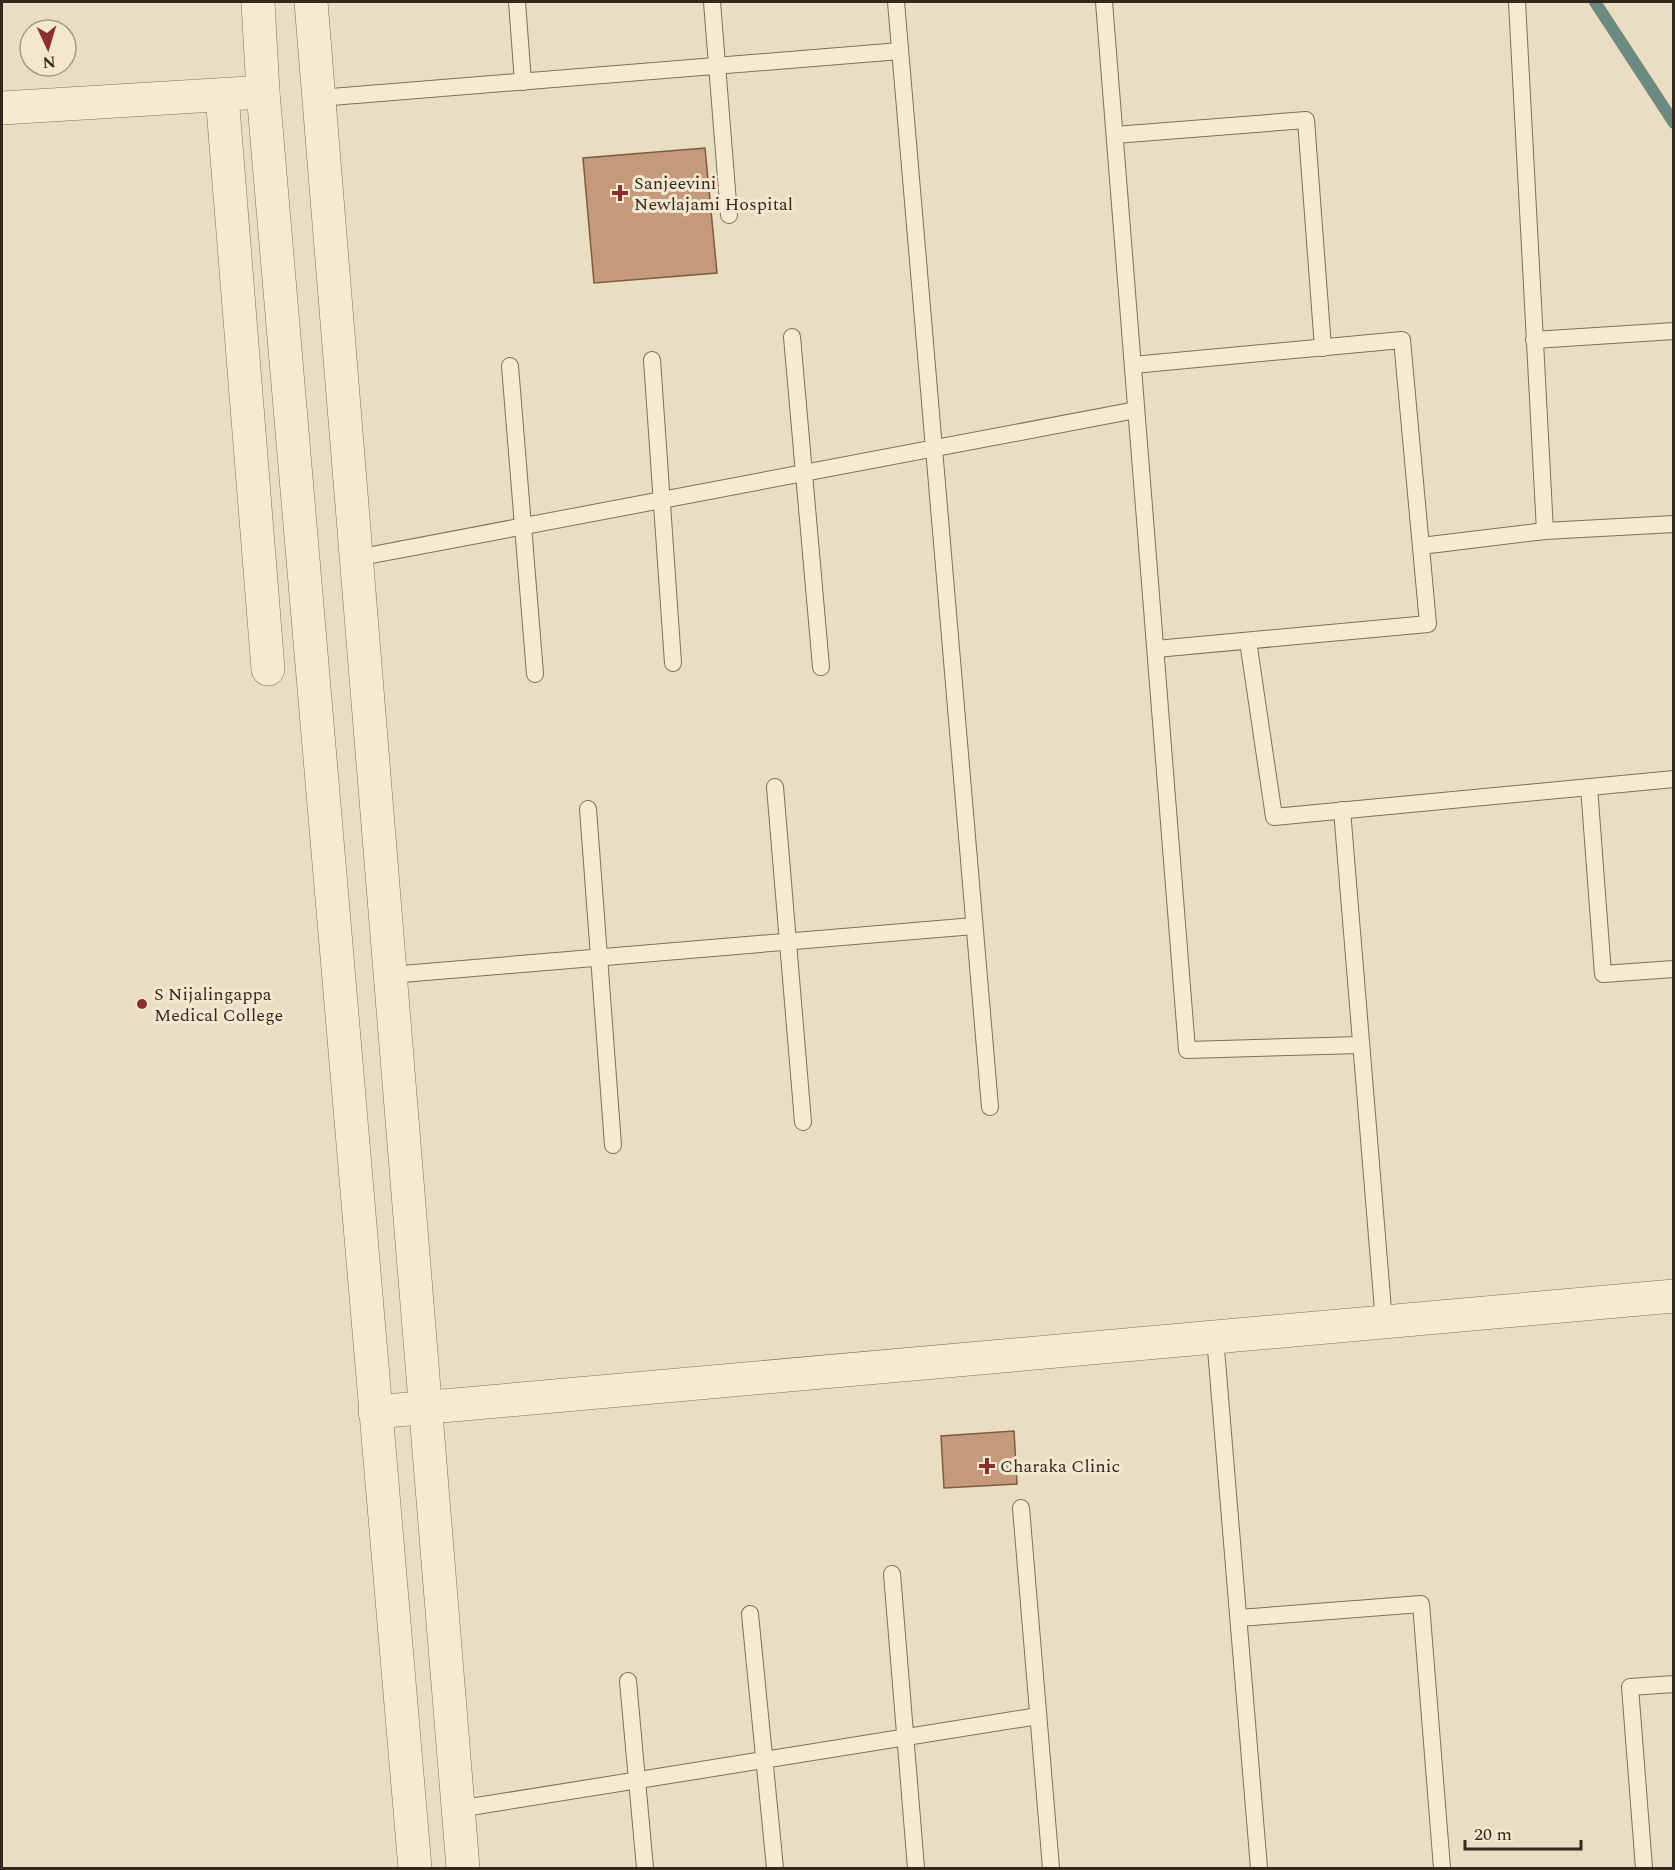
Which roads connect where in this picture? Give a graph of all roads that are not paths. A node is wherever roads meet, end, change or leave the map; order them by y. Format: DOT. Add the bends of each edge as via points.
graph roads {
  1 [pos="258,2"];
  2 [pos="311,2"];
  3 [pos="517,2"];
  4 [pos="712,2"];
  5 [pos="896,2"];
  6 [pos="1104,2"];
  7 [pos="1517,2"];
  8 [pos="900,51"];
  9 [pos="717,66"];
  10 [pos="523,82"];
  11 [pos="263,92"];
  12 [pos="222,95"];
  13 [pos="319,98"];
  14 [pos="2,108"];
  15 [pos="1115,135"];
  16 [pos="729,215"];
  17 [pos="1674,331"];
  18 [pos="792,337"];
  19 [pos="1534,340"];
  20 [pos="1323,348"];
  21 [pos="652,360"];
  22 [pos="1133,365"];
  23 [pos="510,366"];
  24 [pos="1136,410"];
  25 [pos="934,448"];
  26 [pos="803,473"];
  27 [pos="661,500"];
  28 [pos="1674,524"];
  29 [pos="523,526"];
  30 [pos="1545,531"];
  31 [pos="1421,546"];
  32 [pos="356,558"];
  33 [pos="1248,641"];
  34 [pos="1156,650"];
  35 [pos="673,663"];
  36 [pos="821,666"];
  37 [pos="268,669"];
  38 [pos="535,674"];
  39 [pos="1674,779"];
  40 [pos="775,787"];
  41 [pos="1589,787"];
  42 [pos="588,809"];
  43 [pos="1342,810"];
  44 [pos="974,926"];
  45 [pos="788,942"];
  46 [pos="599,957"];
  47 [pos="1674,969"];
  48 [pos="390,975"];
  49 [pos="1361,1045"];
  50 [pos="990,1107"];
  51 [pos="803,1122"];
  52 [pos="613,1145"];
  53 [pos="1674,1296"];
  54 [pos="1384,1322"];
  55 [pos="1215,1337"];
  56 [pos="425,1408"];
  57 [pos="375,1412"];
  58 [pos="1021,1508"];
  59 [pos="892,1574"];
  60 [pos="750,1614"];
  61 [pos="1239,1618"];
  62 [pos="628,1680"];
  63 [pos="1674,1684"];
  64 [pos="1038,1716"];
  65 [pos="905,1737"];
  66 [pos="765,1760"];
  67 [pos="637,1780"];
  68 [pos="458,1809"];
  69 [pos="415,1869"];
  70 [pos="463,1869"];
  71 [pos="645,1869"];
  72 [pos="775,1869"];
  73 [pos="916,1869"];
  74 [pos="1050,1869"];
  75 [pos="1259,1869"];
  76 [pos="1442,1869"];
  77 [pos="1644,1869"];
  1 -- 11 [label="street"];
  2 -- 13 [label="street"];
  3 -- 10 [label="lane"];
  4 -- 9 [label="lane"];
  5 -- 8 [label="lane"];
  6 -- 15 [label="lane"];
  7 -- 19 [label="lane"];
  8 -- 9 [label="lane"];
  8 -- 25 [label="lane"];
  9 -- 10 [label="lane"];
  9 -- 16 [label="lane"];
  10 -- 13 [label="lane"];
  11 -- 12 [label="street"];
  11 -- 57 [label="street"];
  12 -- 14 [label="street"];
  12 -- 37 [label="street"];
  13 -- 32 [label="street"];
  15 -- 20 [label="lane" via="1306,120"];
  15 -- 22 [label="lane"];
  17 -- 19 [label="lane"];
  18 -- 26 [label="lane"];
  19 -- 30 [label="lane"];
  20 -- 22 [label="lane"];
  20 -- 31 [label="lane" via="1402,340"];
  21 -- 27 [label="lane"];
  22 -- 24 [label="lane"];
  23 -- 29 [label="lane"];
  24 -- 25 [label="lane"];
  24 -- 34 [label="lane"];
  25 -- 26 [label="lane"];
  25 -- 44 [label="lane"];
  26 -- 27 [label="lane"];
  26 -- 36 [label="lane"];
  27 -- 29 [label="lane"];
  27 -- 35 [label="lane"];
  28 -- 30 [label="lane"];
  29 -- 32 [label="lane"];
  29 -- 38 [label="lane"];
  30 -- 31 [label="lane"];
  31 -- 33 [label="lane" via="1428,624"];
  32 -- 48 [label="street"];
  33 -- 34 [label="lane"];
  33 -- 43 [label="lane" via="1274,817"];
  34 -- 49 [label="lane" via="1187,1050"];
  39 -- 41 [label="lane"];
  40 -- 45 [label="lane"];
  41 -- 43 [label="lane"];
  41 -- 47 [label="lane" via="1603,974"];
  42 -- 46 [label="lane"];
  43 -- 49 [label="lane"];
  44 -- 45 [label="lane"];
  44 -- 50 [label="lane"];
  45 -- 46 [label="lane"];
  45 -- 51 [label="lane"];
  46 -- 48 [label="lane"];
  46 -- 52 [label="lane"];
  48 -- 56 [label="street"];
  49 -- 54 [label="lane"];
  53 -- 54 [label="street"];
  54 -- 55 [label="street"];
  55 -- 56 [label="street"];
  55 -- 61 [label="lane"];
  56 -- 57 [label="street"];
  56 -- 68 [label="street"];
  57 -- 69 [label="street"];
  58 -- 64 [label="lane"];
  59 -- 65 [label="lane"];
  60 -- 66 [label="lane"];
  61 -- 75 [label="lane"];
  61 -- 76 [label="lane" via="1421,1604"];
  62 -- 67 [label="lane"];
  63 -- 77 [label="lane" via="1630,1687"];
  64 -- 65 [label="lane"];
  64 -- 74 [label="lane"];
  65 -- 66 [label="lane"];
  65 -- 73 [label="lane"];
  66 -- 67 [label="lane"];
  66 -- 72 [label="lane"];
  67 -- 68 [label="lane"];
  67 -- 71 [label="lane"];
  68 -- 70 [label="street"];
}
